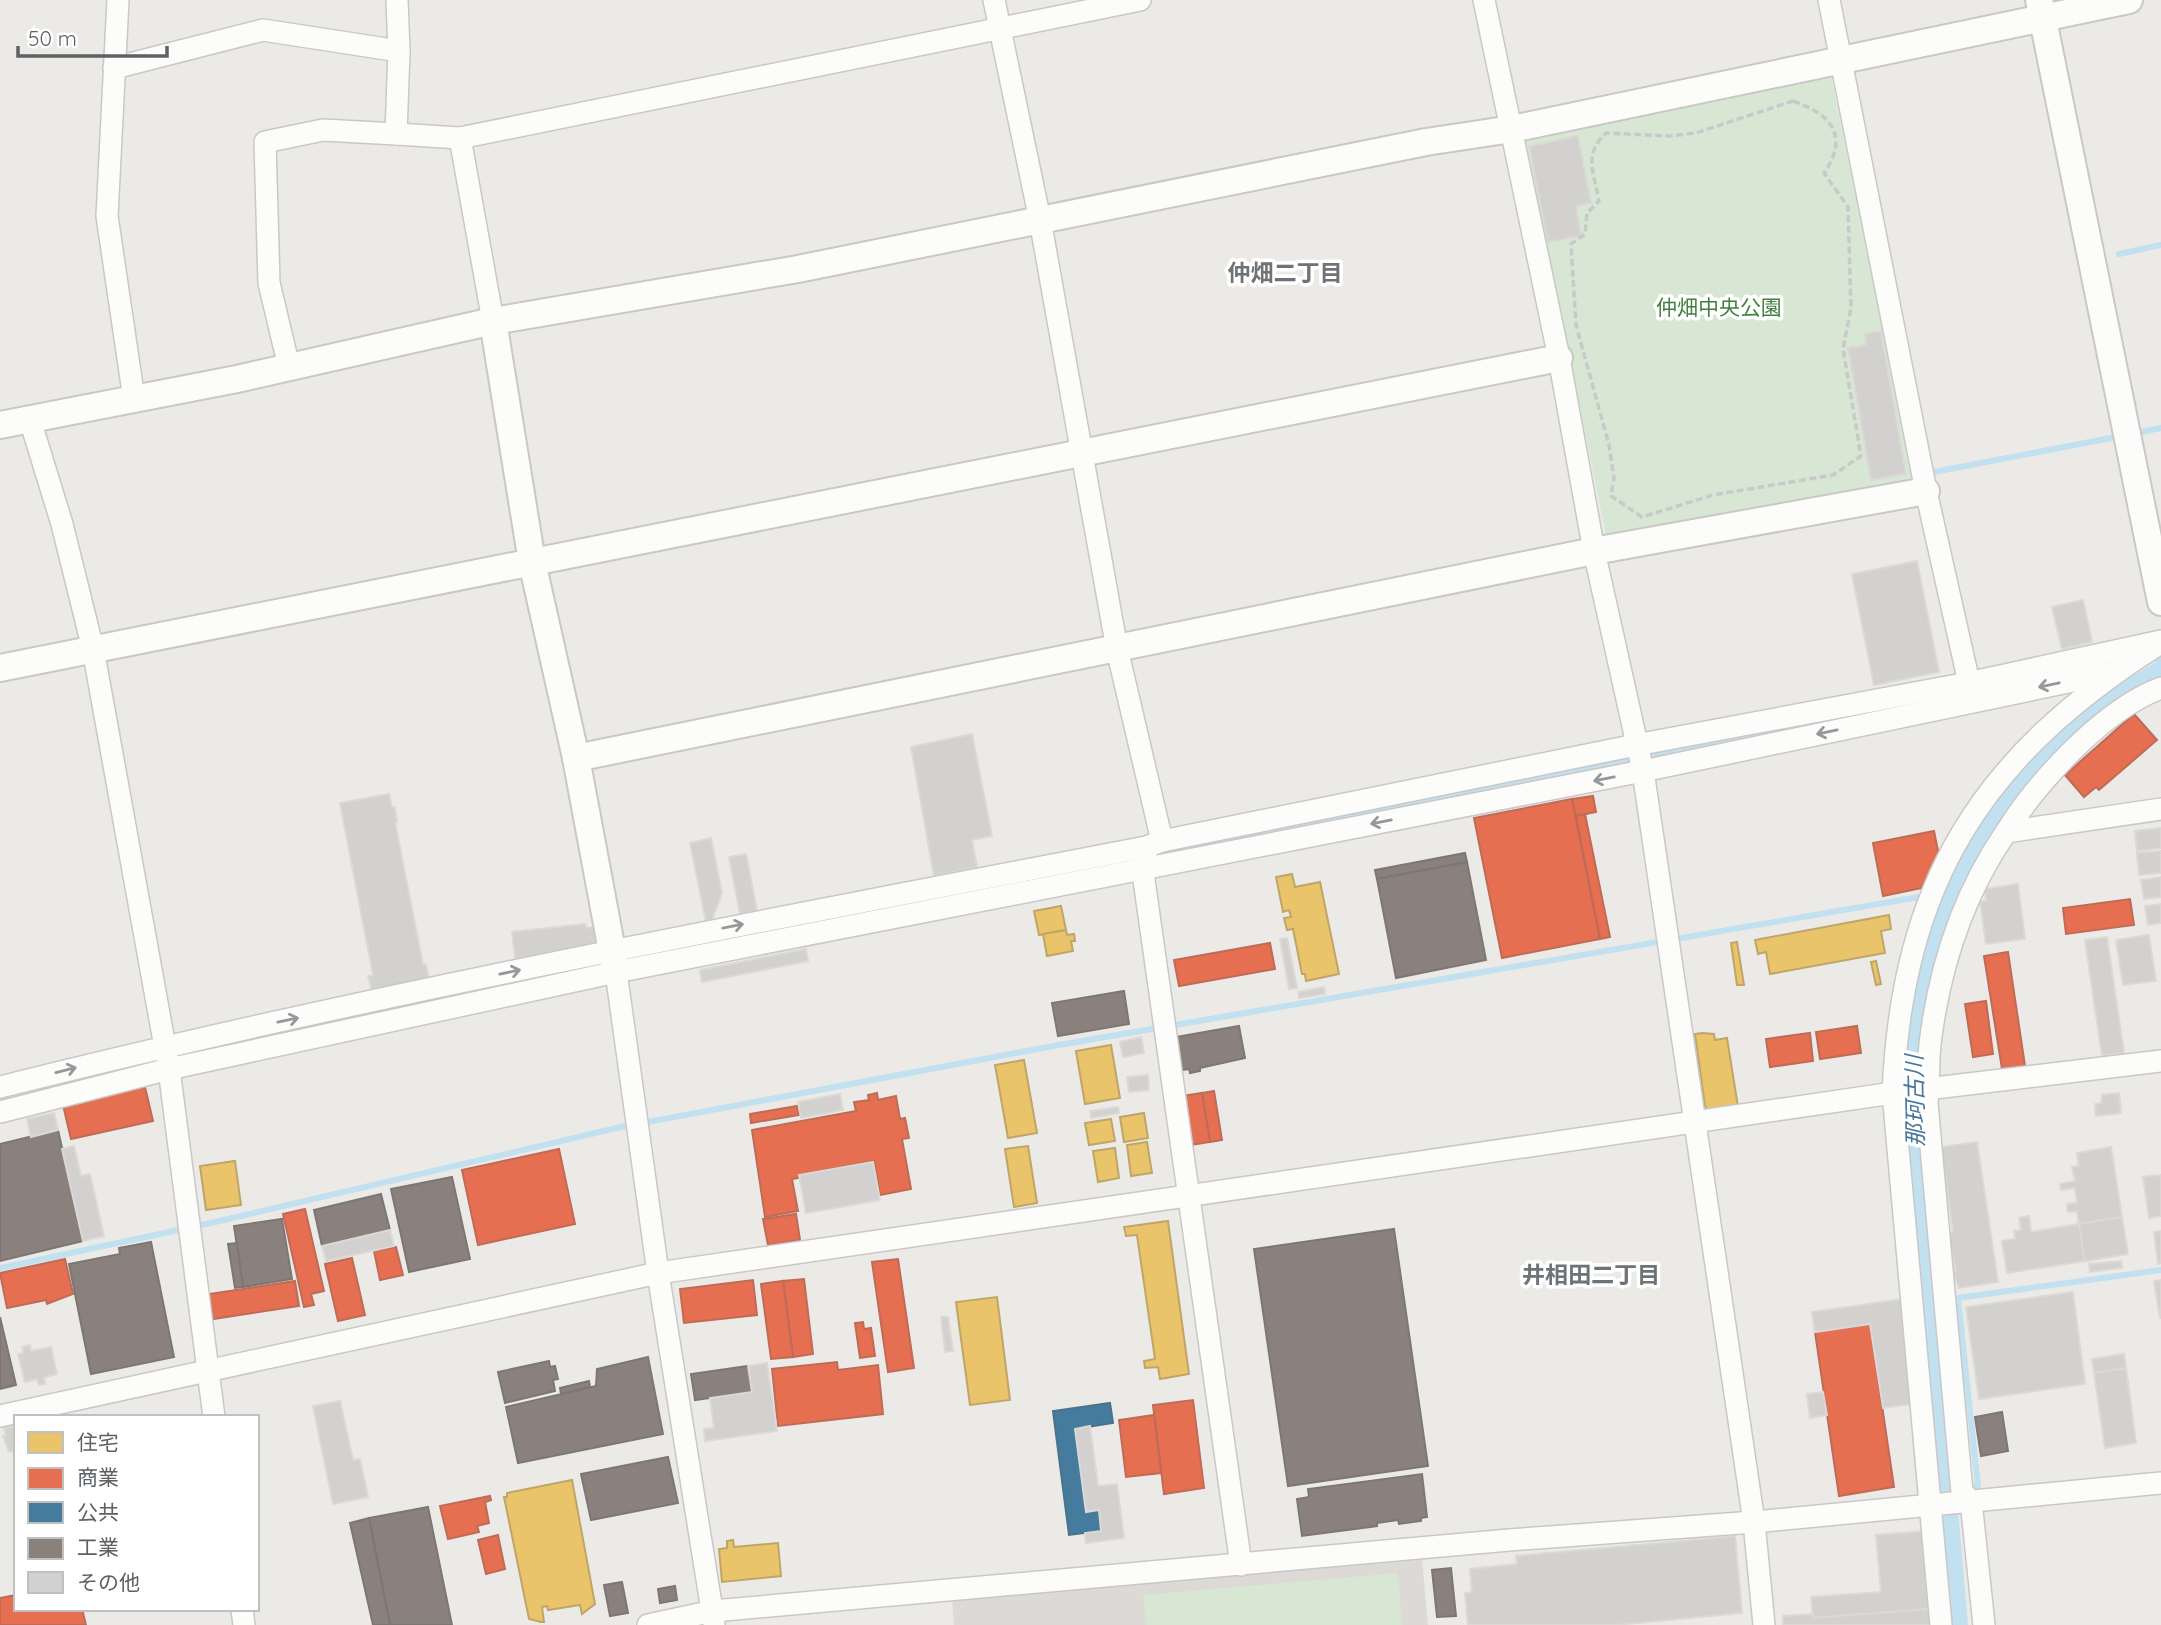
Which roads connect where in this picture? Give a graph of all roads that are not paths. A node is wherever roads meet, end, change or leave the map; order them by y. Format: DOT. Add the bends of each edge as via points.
graph roads {
  1 [pos="118,0"];
  2 [pos="397,0"];
  3 [pos="994,0"];
  4 [pos="1140,0"];
  5 [pos="1484,0"];
  6 [pos="1829,0"];
  7 [pos="2129,0"];
  8 [pos="2041,8"];
  9 [pos="1000,29"];
  10 [pos="399,51"];
  11 [pos="1842,58"];
  12 [pos="114,68"];
  13 [pos="1512,129"];
  14 [pos="396,134"];
  15 [pos="460,138"];
  16 [pos="1040,220"];
  17 [pos="493,321"];
  18 [pos="1559,358"];
  19 [pos="289,367"];
  20 [pos="134,399"];
  21 [pos="30,420"];
  22 [pos="0,425"];
  23 [pos="1082,451"];
  24 [pos="1926,491"];
  25 [pos="1594,551"];
  26 [pos="532,562"];
  27 [pos="2161,602"];
  28 [pos="2161,642"];
  29 [pos="93,649"];
  30 [pos="1117,649"];
  31 [pos="0,668"];
  32 [pos="2116,672"];
  33 [pos="2161,688"];
  34 [pos="1971,692"];
  35 [pos="1636,745"];
  36 [pos="576,758"];
  37 [pos="1643,771"];
  38 [pos="2161,808"];
  39 [pos="2006,832"];
  40 [pos="1151,852"];
  41 [pos="614,961"];
  42 [pos="165,1046"];
  43 [pos="2161,1061"];
  44 [pos="169,1069"];
  45 [pos="0,1087"];
  46 [pos="1928,1090"];
  47 [pos="1892,1093"];
  48 [pos="0,1112"];
  49 [pos="1696,1124"];
  50 [pos="1187,1198"];
  51 [pos="658,1273"];
  52 [pos="207,1372"];
  53 [pos="214,1415"];
  54 [pos="0,1416"];
  55 [pos="2161,1483"];
  56 [pos="1971,1501"];
  57 [pos="1930,1505"];
  58 [pos="1754,1522"];
  59 [pos="1241,1565"];
  60 [pos="713,1618"];
  61 [pos="648,1625"];
  62 [pos="1764,1625"];
  63 [pos="1941,1625"];
  64 [pos="1984,1625"];
  1 -- 12 [label="street"];
  2 -- 10 [label="street"];
  3 -- 9 [label="street"];
  4 -- 9 [label="street"];
  5 -- 13 [label="street"];
  6 -- 11 [label="street"];
  7 -- 8 [label="street"];
  8 -- 11 [label="street"];
  8 -- 27 [label="street"];
  9 -- 15 [label="street"];
  9 -- 16 [label="street"];
  10 -- 12 [label="street" via="263,30"];
  10 -- 14 [label="street"];
  11 -- 13 [label="street"];
  11 -- 24 [label="street"];
  12 -- 20 [label="street" via="107,216"];
  13 -- 16 [label="street" via="1426,142"];
  13 -- 18 [label="street"];
  14 -- 15 [label="street"];
  14 -- 19 [label="street" via="323,130 265,142 269,284"];
  15 -- 17 [label="street"];
  16 -- 17 [label="street" via="798,269"];
  16 -- 23 [label="street"];
  17 -- 19 [label="street"];
  17 -- 26 [label="street"];
  18 -- 23 [label="street"];
  18 -- 25 [label="street"];
  19 -- 20 [label="street"];
  20 -- 21 [label="street"];
  21 -- 22 [label="street"];
  21 -- 29 [label="street"];
  23 -- 26 [label="street"];
  23 -- 30 [label="street"];
  24 -- 25 [label="street"];
  24 -- 34 [label="street"];
  25 -- 30 [label="street"];
  25 -- 35 [label="street"];
  26 -- 29 [label="street"];
  26 -- 36 [label="street"];
  28 -- 32 [label="street"];
  28 -- 34 [label="street"];
  29 -- 31 [label="street"];
  29 -- 42 [label="street"];
  30 -- 36 [label="street"];
  30 -- 40 [label="street"];
  32 -- 34 [label="street, one-way"];
  32 -- 47 [label="street" via="2027,746 1991,787 1951,852 1910,955 1897,1018"];
  33 -- 39 [label="street" via="2141,697 2089,736 2052,770"];
  34 -- 35 [label="street"];
  34 -- 37 [label="street, one-way"];
  35 -- 37 [label="street"];
  35 -- 40 [label="street"];
  36 -- 41 [label="street"];
  37 -- 40 [label="street, one-way"];
  37 -- 49 [label="street"];
  38 -- 39 [label="street"];
  39 -- 46 [label="street" via="1970,897 1945,963 1930,1046"];
  40 -- 41 [label="street"];
  40 -- 50 [label="street" via="1144,880"];
  42 -- 41 [label="street, one-way"];
  41 -- 44 [label="street"];
  41 -- 51 [label="street"];
  42 -- 44 [label="street"];
  45 -- 42 [label="street, one-way"];
  43 -- 46 [label="street"];
  44 -- 48 [label="street"];
  44 -- 52 [label="street"];
  46 -- 47 [label="street"];
  46 -- 56 [label="street" via="1962,1492"];
  47 -- 49 [label="street"];
  47 -- 57 [label="street"];
  49 -- 50 [label="street"];
  49 -- 58 [label="street"];
  50 -- 51 [label="street"];
  50 -- 59 [label="street"];
  51 -- 52 [label="street"];
  51 -- 60 [label="street"];
  52 -- 53 [label="street"];
  52 -- 54 [label="street"];
  55 -- 56 [label="street"];
  56 -- 57 [label="street"];
  56 -- 64 [label="street"];
  57 -- 58 [label="street"];
  57 -- 63 [label="street"];
  58 -- 59 [label="street"];
  58 -- 62 [label="street"];
  59 -- 60 [label="street"];
  60 -- 61 [label="street"];
}
